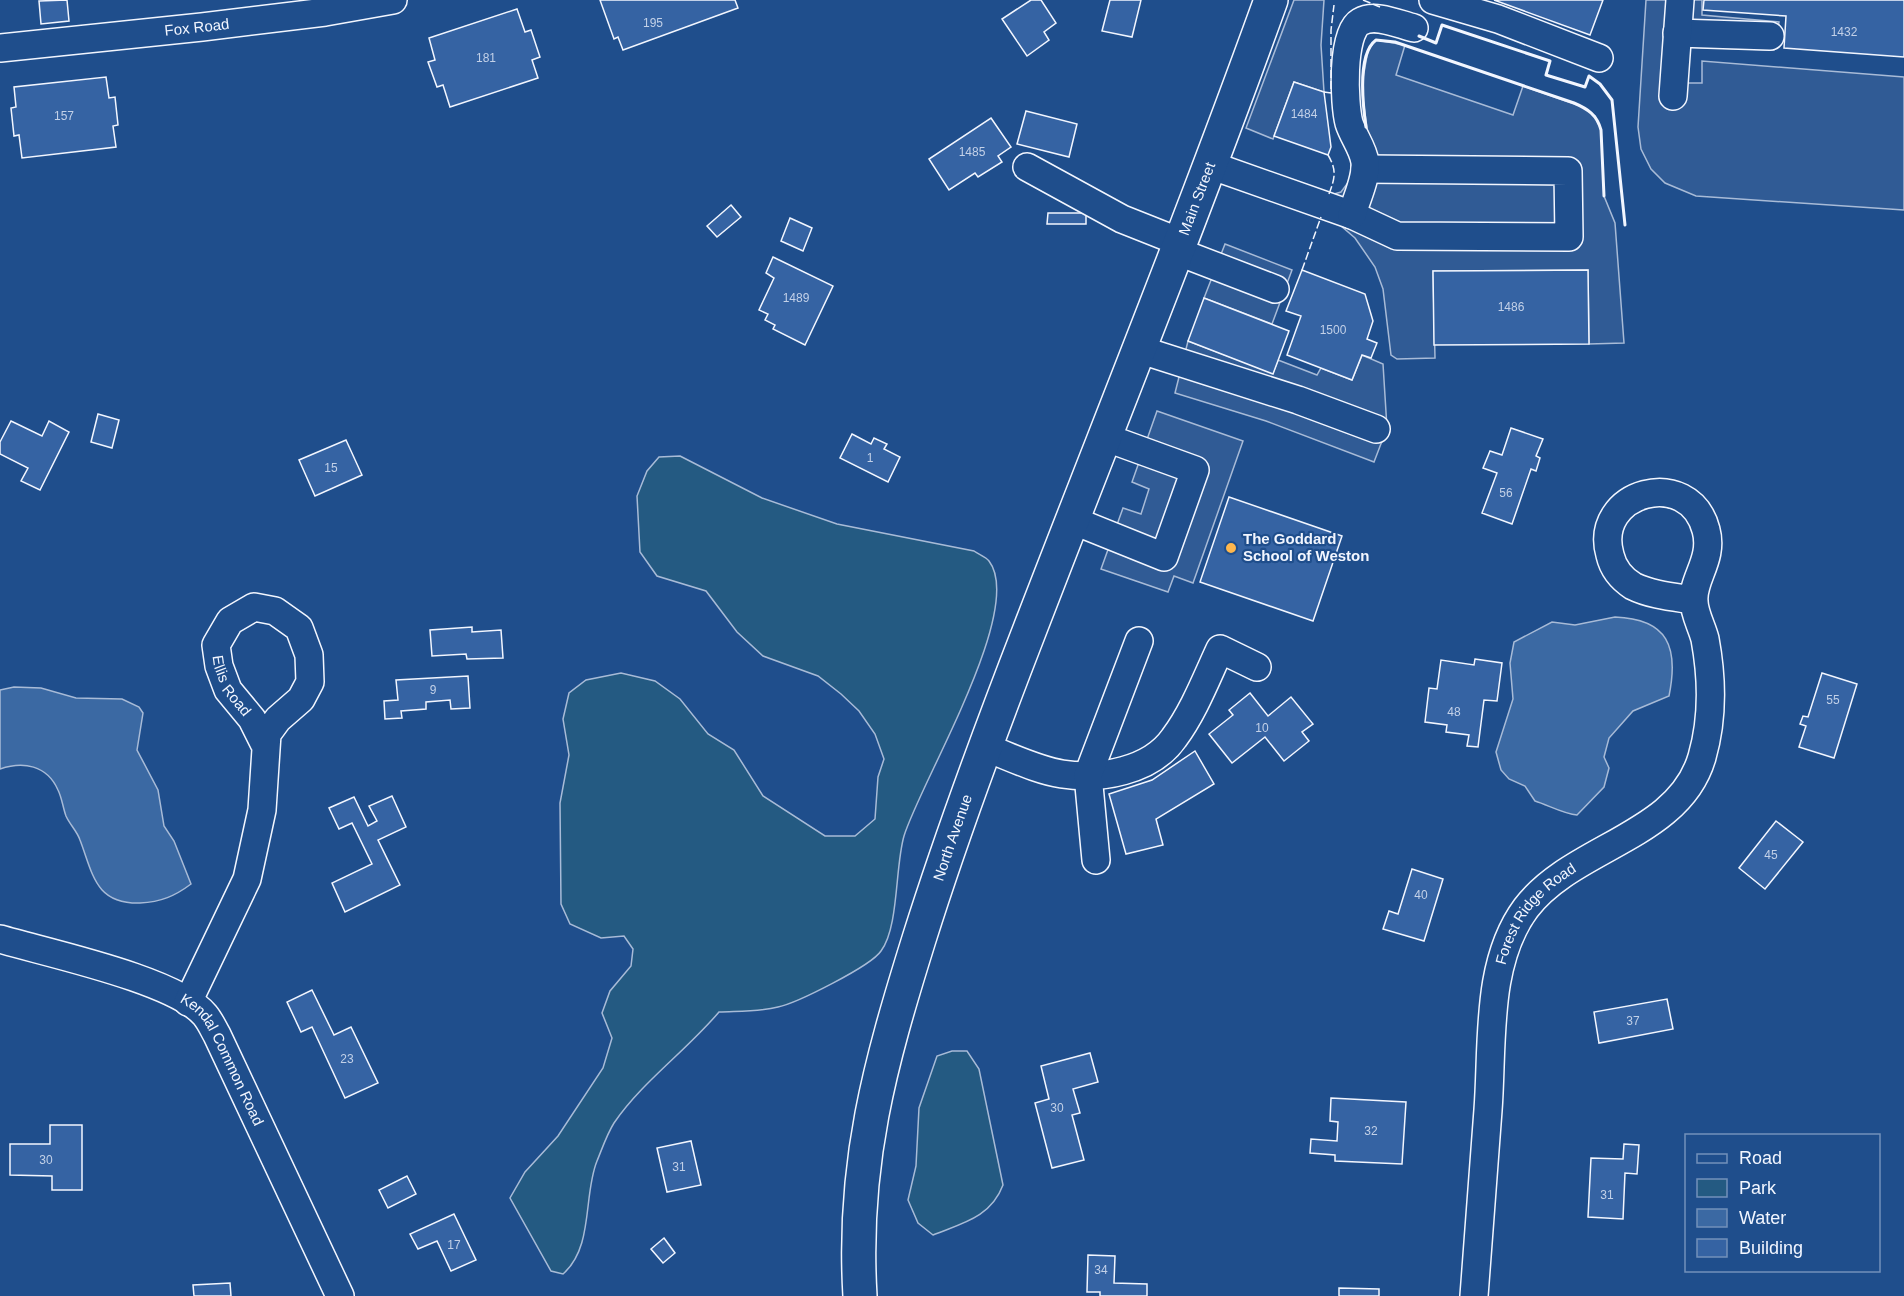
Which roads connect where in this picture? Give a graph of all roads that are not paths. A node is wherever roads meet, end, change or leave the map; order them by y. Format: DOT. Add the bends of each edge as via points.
graph roads {
  1 [pos="393,0"];
  2 [pos="1271,0"];
  3 [pos="1433,0"];
  4 [pos="1680,0"];
  5 [pos="1469,5"];
  6 [pos="1414,28"];
  7 [pos="1677,33"];
  8 [pos="1770,36"];
  9 [pos="0,48"];
  10 [pos="1599,58"];
  11 [pos="1673,96"];
  12 [pos="1210,165"];
  13 [pos="1027,167"];
  14 [pos="1365,169"];
  15 [pos="1352,215"];
  16 [pos="1178,246"];
  17 [pos="1275,289"];
  18 [pos="1138,349"];
  19 [pos="1119,397"];
  20 [pos="1376,429"];
  21 [pos="1104,437"];
  22 [pos="1072,520"];
  23 [pos="1693,600"];
  24 [pos="1138,641"];
  25 [pos="1257,667"];
  26 [pos="264,743"];
  27 [pos="984,747"];
  28 [pos="1088,776"];
  29 [pos="1096,860"];
  30 [pos="0,939"];
  31 [pos="188,1002"];
  32 [pos="340,1296"];
  33 [pos="860,1296"];
  34 [pos="1474,1296"];
  1 -- 9 [label="street, Fox Road" via="334,11"];
  2 -- 12 [label="main road, Main Street"];
  3 -- 5 [label="street"];
  4 -- 7 [label="street"];
  5 -- 10 [label="street"];
  6 -- 14 [label="street" via="1367,19 1357,24 1350,37 1347,110"];
  7 -- 8 [label="street"];
  7 -- 11 [label="street"];
  12 -- 15 [label="street"];
  12 -- 16 [label="main road, Main Street"];
  13 -- 16 [label="street"];
  14 -- 15 [label="street"];
  14 -- 15 [label="street" via="1568,171 1569,237 1396,236"];
  16 -- 17 [label="street"];
  16 -- 18 [label="main road, Main Street"];
  18 -- 19 [label="main road, Main Street"];
  18 -- 20 [label="street"];
  19 -- 21 [label="main road, North Avenue"];
  21 -- 22 [label="main road, North Avenue"];
  21 -- 22 [label="street" via="1195,470 1164,557"];
  22 -- 27 [label="main road, North Avenue"];
  23 -- 34 [label="street, Forest Ridge Road" via="1705,642 1710,706 1707,739 1694,780 1678,800 1655,818 1538,895 1518,920 1504,950 1494,1012"];
  24 -- 28 [label="street"];
  25 -- 28 [label="street" via="1220,649 1186,721 1162,752 1133,768"];
  26 -- 26 [label="street, Ellis Road" via="278,719 301,699 310,682 309,654 299,628 275,611 254,607 230,621 216,645 228,690 252,719"];
  26 -- 31 [label="street, Ellis Road" via="262,810 247,879"];
  27 -- 28 [label="street" via="1048,771"];
  27 -- 33 [label="main road, North Avenue" via="888,1038 873,1101 859,1196"];
  28 -- 29 [label="street"];
  30 -- 31 [label="street, Kendal Common Road" via="146,981"];
  31 -- 32 [label="street, Kendal Common Road" via="204,1014 217,1035"];
}
